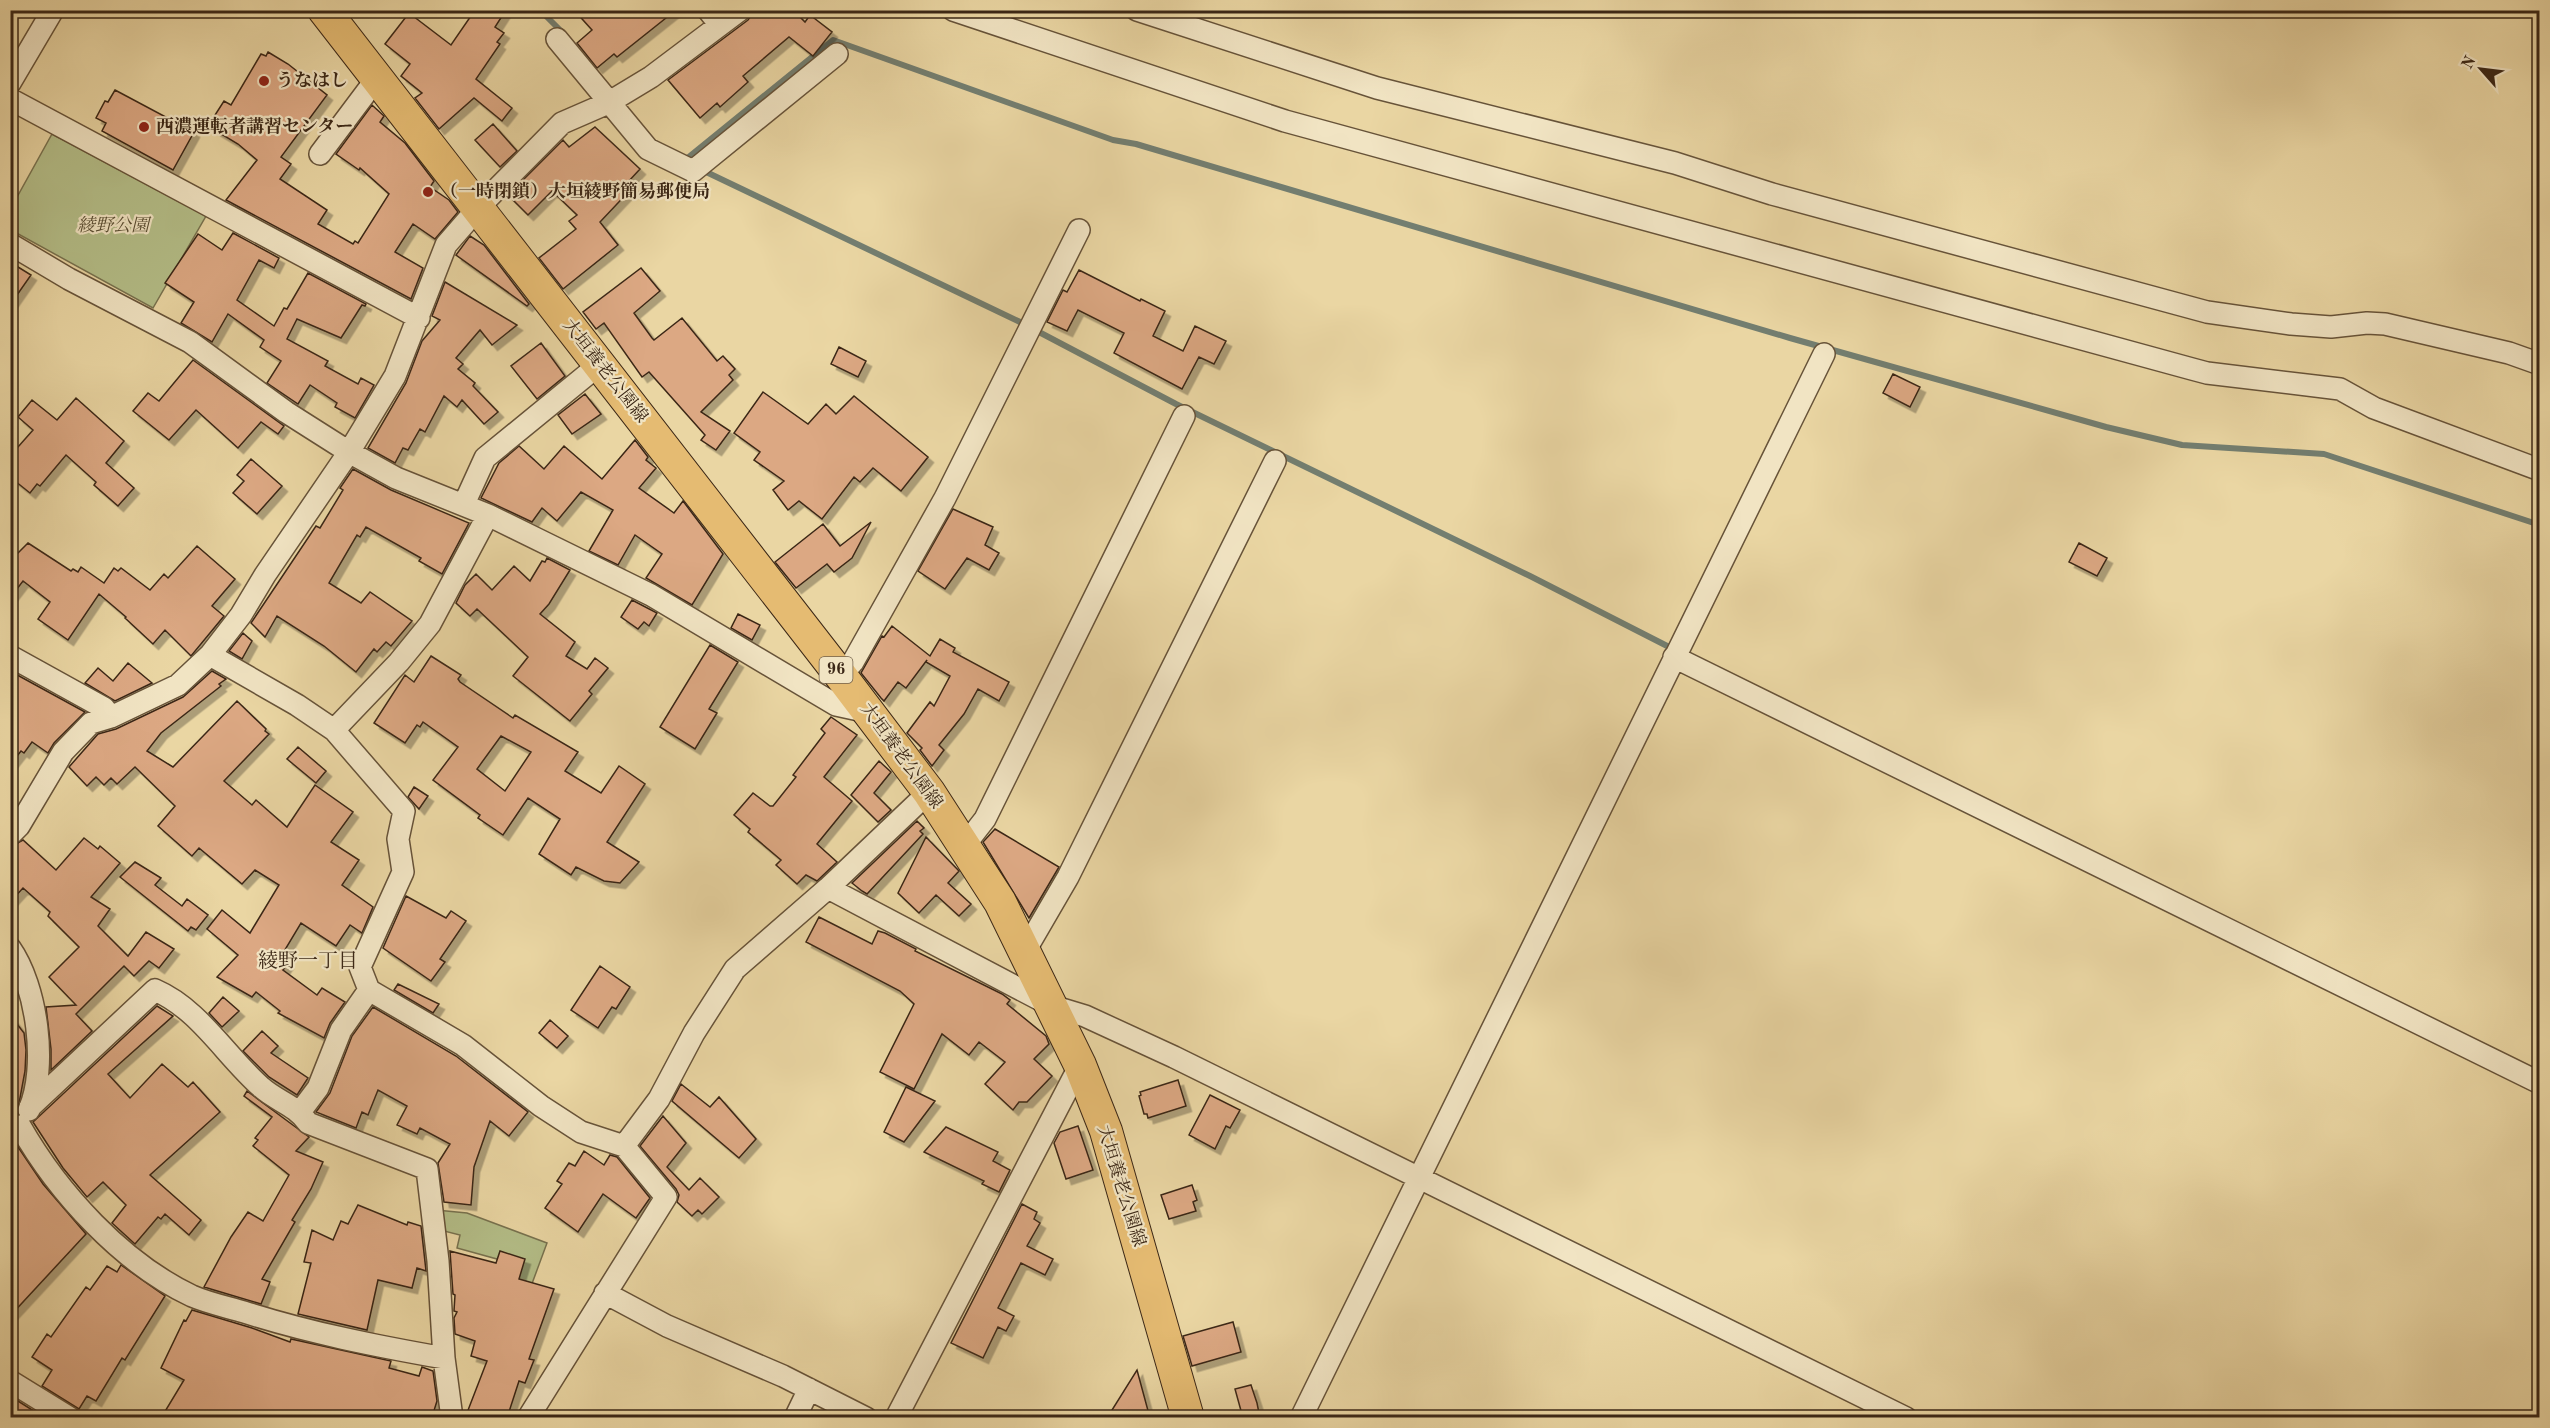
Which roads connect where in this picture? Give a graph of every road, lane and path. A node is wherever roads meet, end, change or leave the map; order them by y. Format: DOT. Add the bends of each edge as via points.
graph roads {
  1 [pos="53,10"];
  2 [pos="324,10"];
  3 [pos="740,10"];
  4 [pos="953,10"];
  5 [pos="1137,10"];
  6 [pos="714,18"];
  7 [pos="557,39"];
  8 [pos="837,54"];
  9 [pos="377,78"];
  10 [pos="10,83"];
  11 [pos="10,99"];
  12 [pos="608,102"];
  13 [pos="320,154"];
  14 [pos="479,207"];
  15 [pos="1079,230"];
  16 [pos="10,244"];
  17 [pos="419,318"];
  18 [pos="1824,354"];
  19 [pos="600,364"];
  20 [pos="2540,364"];
  21 [pos="1184,416"];
  22 [pos="349,452"];
  23 [pos="1275,461"];
  24 [pos="2540,470"];
  25 [pos="464,504"];
  26 [pos="488,515"];
  27 [pos="210,655"];
  28 [pos="10,656"];
  29 [pos="1674,657"];
  30 [pos="841,676"];
  31 [pos="868,712"];
  32 [pos="111,717"];
  33 [pos="334,730"];
  34 [pos="929,792"];
  35 [pos="10,835"];
  36 [pos="964,846"];
  37 [pos="828,888"];
  38 [pos="10,948"];
  39 [pos="1025,951"];
  40 [pos="369,990"];
  41 [pos="1052,1006"];
  42 [pos="1080,1065"];
  43 [pos="2540,1083"];
  44 [pos="30,1107"];
  45 [pos="300,1112"];
  46 [pos="15,1130"];
  47 [pos="624,1146"];
  48 [pos="1419,1178"];
  49 [pos="604,1293"];
  50 [pos="444,1358"];
  51 [pos="10,1382"];
  52 [pos="809,1389"];
  53 [pos="70,1418"];
  54 [pos="452,1418"];
  55 [pos="528,1418"];
  56 [pos="795,1418"];
  57 [pos="866,1418"];
  58 [pos="896,1418"];
  59 [pos="1188,1418"];
  60 [pos="1301,1418"];
  61 [pos="1906,1418"];
  1 -- 10 [label="street"];
  2 -- 9 [label="main road, 大垣養老公園線 / 96"];
  3 -- 6 [label="street"];
  4 -- 24 [label="street" via="1285,121 2192,369 2340,389 2374,408"];
  5 -- 20 [label="street" via="1377,88 1675,163 1772,194 2207,312 2331,327 2385,324"];
  6 -- 12 [label="street" via="651,77"];
  7 -- 12 [label="street"];
  8 -- 12 [label="street" via="693,171 648,149"];
  9 -- 13 [label="street"];
  9 -- 14 [label="main road, 大垣養老公園線 / 96"];
  11 -- 17 [label="street"];
  12 -- 14 [label="street" via="562,123"];
  14 -- 17 [label="street" via="446,245"];
  14 -- 19 [label="main road, 大垣養老公園線 / 96"];
  15 -- 30 [label="street" via="945,498 853,662"];
  16 -- 22 [label="street" via="190,342"];
  17 -- 22 [label="street" via="395,376"];
  18 -- 29 [label="street"];
  19 -- 25 [label="street" via="485,458"];
  19 -- 30 [label="main road, 大垣養老公園線 / 96"];
  21 -- 36 [label="street" via="985,819"];
  22 -- 25 [label="street" via="396,478"];
  22 -- 27 [label="street"];
  23 -- 39 [label="street" via="1068,877"];
  25 -- 26 [label="street"];
  26 -- 31 [label="street" via="651,595 836,705"];
  26 -- 33 [label="street" via="430,624"];
  27 -- 32 [label="street" via="178,685"];
  27 -- 33 [label="street"];
  28 -- 32 [label="street" via="104,708"];
  29 -- 43 [label="street"];
  29 -- 48 [label="street"];
  30 -- 31 [label="main road, 大垣養老公園線 / 96"];
  31 -- 34 [label="main road, 大垣養老公園線 / 96"];
  32 -- 35 [label="street" via="90,723 63,752"];
  33 -- 40 [label="street" via="404,811 399,839 403,872 360,967"];
  34 -- 36 [label="main road, 大垣養老公園線 / 96"];
  34 -- 37 [label="street"];
  36 -- 39 [label="main road, 大垣養老公園線 / 96"];
  37 -- 41 [label="street"];
  37 -- 47 [label="street" via="735,969 694,1033 659,1099"];
  38 -- 44 [label="street" via="31,993 38,1048"];
  39 -- 41 [label="main road, 大垣養老公園線 / 96"];
  40 -- 45 [label="street" via="340,1030 318,1088"];
  40 -- 47 [label="street" via="463,1045 581,1132"];
  41 -- 42 [label="main road, 大垣養老公園線 / 96"];
  41 -- 48 [label="street" via="1085,1016 1164,1053"];
  42 -- 58 [label="street"];
  42 -- 59 [label="main road, 大垣養老公園線 / 96" via="1106,1131"];
  44 -- 45 [label="street" via="155,990 174,998 261,1088"];
  44 -- 46 [label="street"];
  45 -- 50 [label="street" via="308,1123 427,1169"];
  46 -- 50 [label="street" via="63,1191 117,1244 149,1272 194,1297 351,1342"];
  47 -- 49 [label="street" via="666,1197"];
  48 -- 60 [label="street"];
  48 -- 61 [label="street"];
  49 -- 52 [label="street" via="667,1326"];
  49 -- 55 [label="street"];
  50 -- 54 [label="street"];
  51 -- 53 [label="street"];
  52 -- 56 [label="street"];
  52 -- 57 [label="street"];
}
